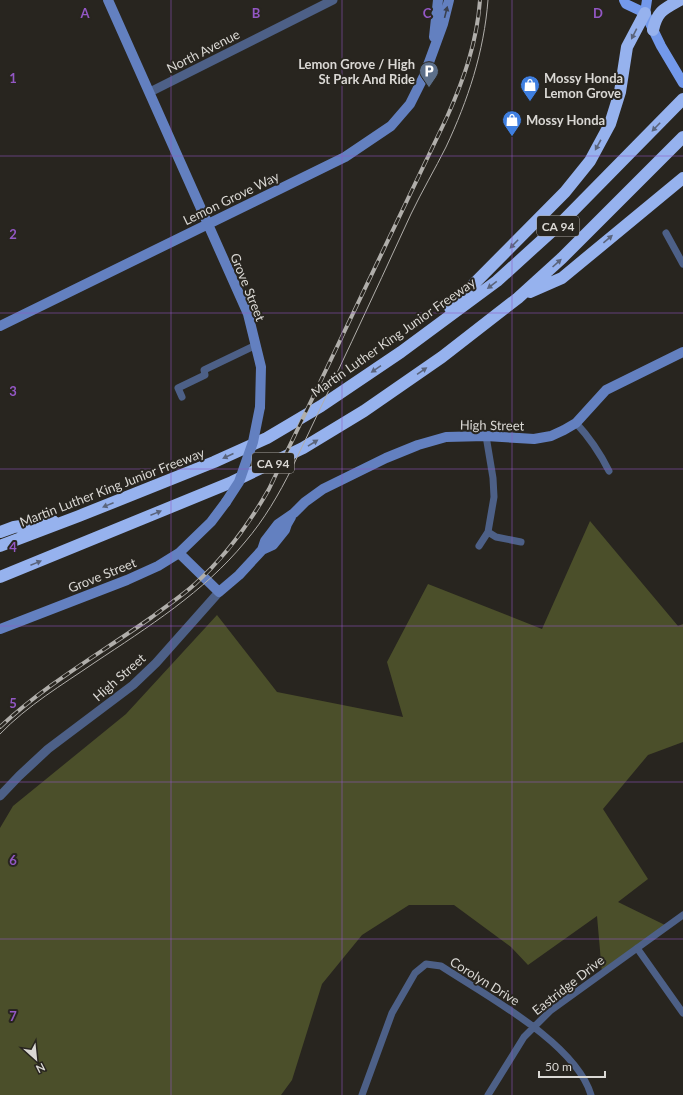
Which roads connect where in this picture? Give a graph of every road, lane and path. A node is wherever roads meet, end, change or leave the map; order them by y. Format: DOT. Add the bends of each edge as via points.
graph roads {
  1 [pos="108,0"];
  2 [pos="333,0"];
  3 [pos="438,0"];
  4 [pos="449,0"];
  5 [pos="624,0"];
  6 [pos="647,0"];
  7 [pos="680,0"];
  8 [pos="644,13"];
  9 [pos="653,30"];
  10 [pos="433,49"];
  11 [pos="683,83"];
  12 [pos="150,92"];
  13 [pos="683,99"];
  14 [pos="683,138"];
  15 [pos="683,178"];
  16 [pos="208,223"];
  17 [pos="666,233"];
  18 [pos="683,264"];
  19 [pos="518,298"];
  20 [pos="0,326"];
  21 [pos="419,339"];
  22 [pos="256,345"];
  23 [pos="683,352"];
  24 [pos="182,397"];
  25 [pos="576,423"];
  26 [pos="486,436"];
  27 [pos="608,472"];
  28 [pos="79,516"];
  29 [pos="0,532"];
  30 [pos="488,532"];
  31 [pos="521,542"];
  32 [pos="0,546"];
  33 [pos="479,546"];
  34 [pos="179,553"];
  35 [pos="0,577"];
  36 [pos="219,592"];
  37 [pos="0,629"];
  38 [pos="0,796"];
  39 [pos="683,915"];
  40 [pos="637,948"];
  41 [pos="683,1012"];
  42 [pos="535,1026"];
  43 [pos="362,1095"];
  44 [pos="488,1095"];
  45 [pos="591,1095"];
  1 -- 12 [label="main road, Grove Street"];
  2 -- 12 [label="street, North Avenue"];
  3 -- 10 [label="main road"];
  10 -- 4 [label="main road, one-way"];
  5 -- 8 [label="main road" via="626,4"];
  6 -- 8 [label="main road"];
  7 -- 9 [label="highway" via="662,9"];
  8 -- 9 [label="main road"];
  8 -- 21 [label="highway, one-way" via="627,47 620,92 610,124 590,161 565,192"];
  9 -- 11 [label="main road"];
  10 -- 16 [label="main road, Lemon Grove Way" via="424,76 410,104 391,126 345,157"];
  12 -- 16 [label="main road, Grove Street"];
  13 -- 21 [label="highway, Martin Luther King Junior Freeway / CA 94, one-way" via="561,223 497,281"];
  19 -- 14 [label="highway, CA 94, one-way"];
  19 -- 15 [label="highway, one-way" via="562,278"];
  16 -- 20 [label="main road, Lemon Grove Way"];
  16 -- 22 [label="main road, Grove Street" via="248,314"];
  17 -- 18 [label="street"];
  35 -- 19 [label="highway, CA 94, one-way" via="232,482 303,448 364,411 442,357"];
  21 -- 28 [label="highway, Martin Luther King Junior Freeway / CA 94, one-way" via="321,406 267,438"];
  22 -- 24 [label="street" via="204,370 205,374 178,388"];
  22 -- 34 [label="main road, Grove Street, bridge" via="261,366 260,408 253,442 239,482 211,522"];
  23 -- 25 [label="main road, High Street" via="606,390"];
  25 -- 26 [label="main road, High Street" via="551,436 534,439"];
  25 -- 27 [label="street" via="589,437"];
  26 -- 30 [label="street" via="494,497"];
  26 -- 36 [label="main road, High Street" via="446,438 418,445 323,490 278,524 265,541 262,550"];
  28 -- 29 [label="highway" via="14,527"];
  28 -- 32 [label="highway, Martin Luther King Junior Freeway / CA 94"];
  30 -- 31 [label="street" via="496,538"];
  30 -- 33 [label="street"];
  34 -- 36 [label="main road"];
  34 -- 37 [label="main road, Grove Street" via="158,566 126,580"];
  36 -- 38 [label="street, High Street" via="133,685 48,749"];
  39 -- 40 [label="street, Eastridge Drive"];
  40 -- 41 [label="street"];
  40 -- 42 [label="street, Eastridge Drive" via="550,1011"];
  42 -- 43 [label="street, Corolyn Drive" via="441,966 426,964 415,973 392,1013"];
  42 -- 44 [label="street, Eastridge Drive" via="524,1037"];
  42 -- 45 [label="street, Corolyn Drive" via="573,1063 588,1084"];
}
